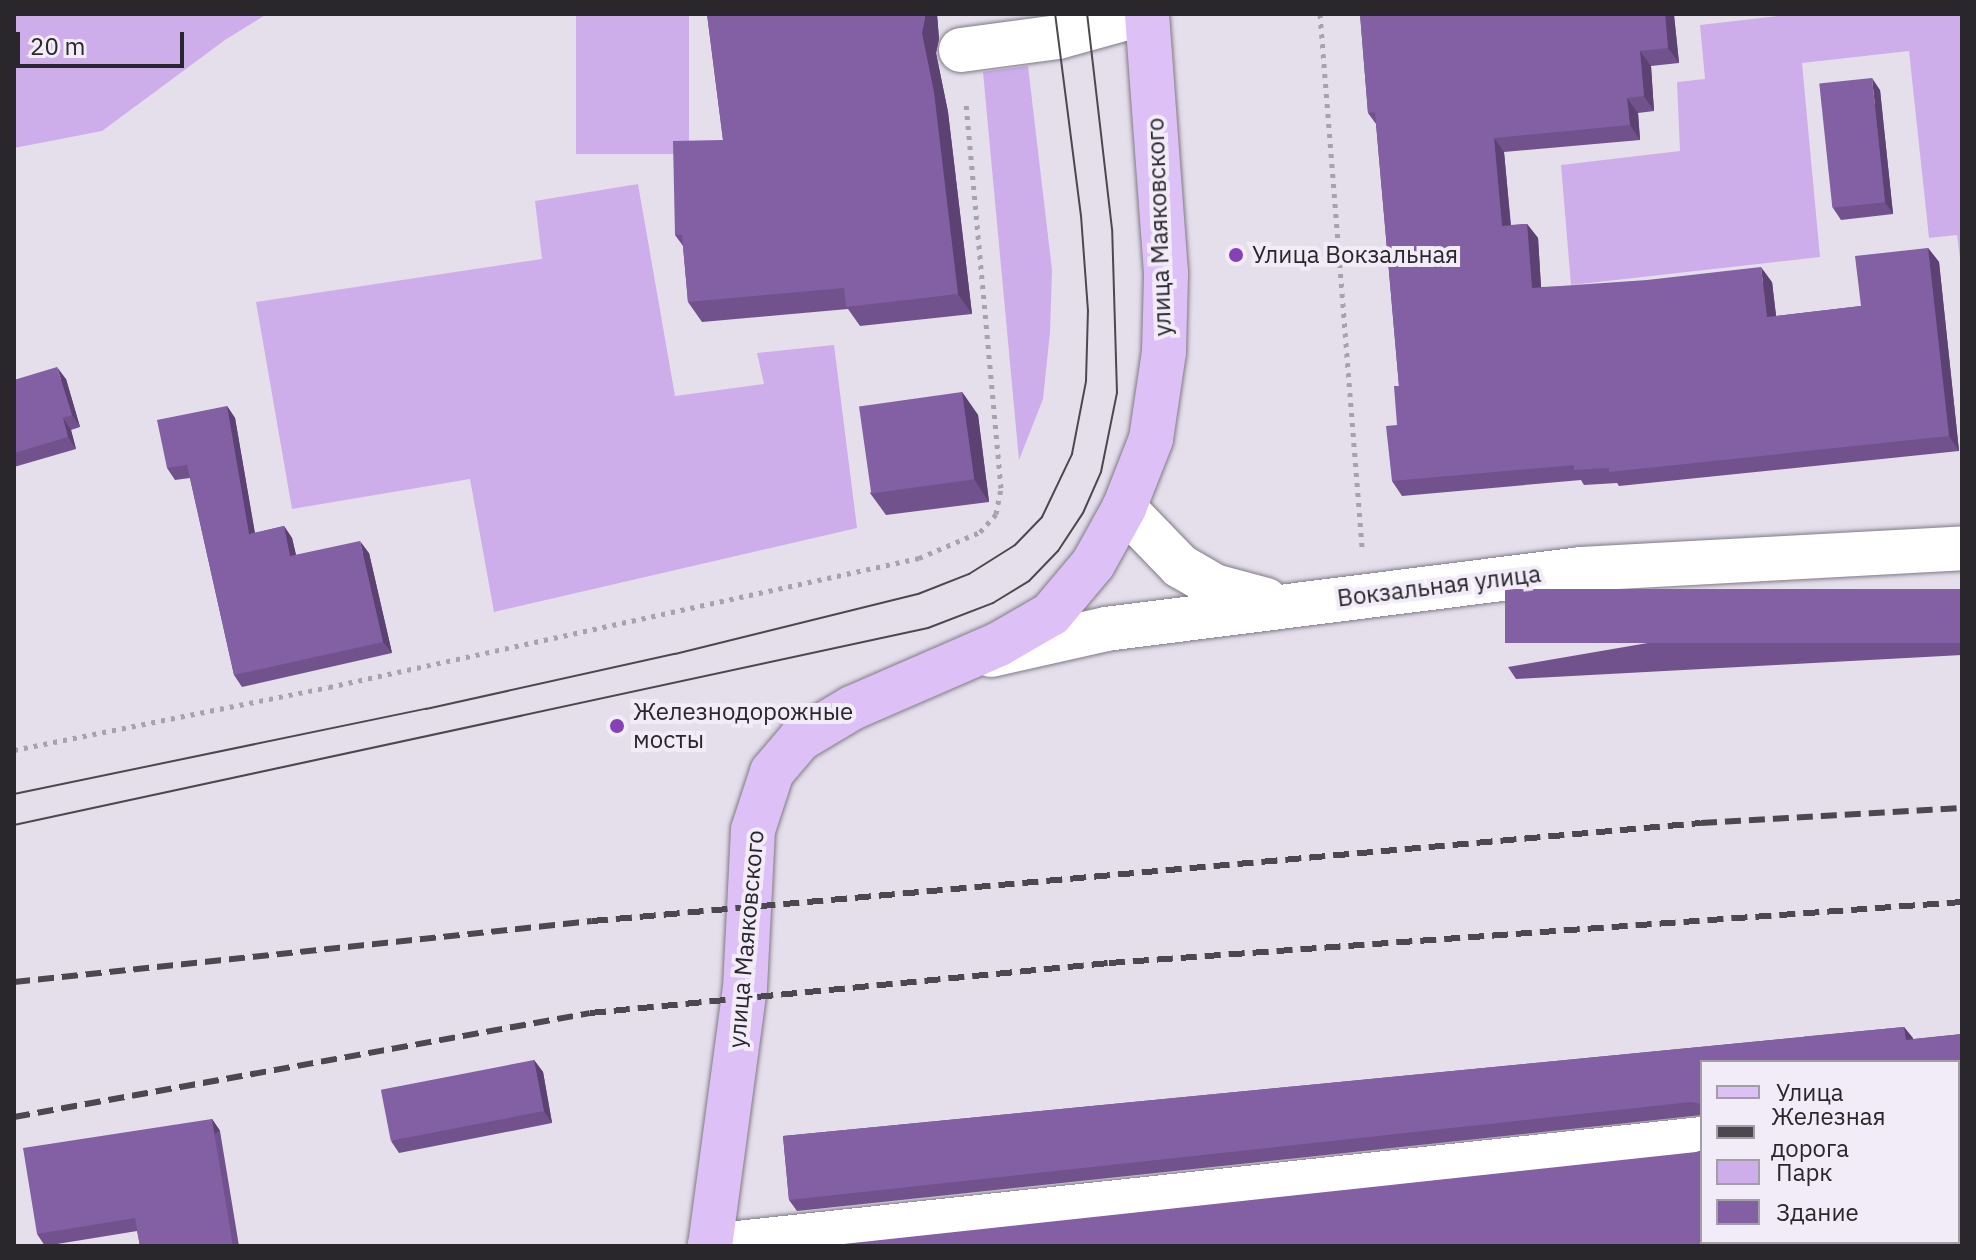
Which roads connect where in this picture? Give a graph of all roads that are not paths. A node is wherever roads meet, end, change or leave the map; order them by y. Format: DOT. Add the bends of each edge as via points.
graph roads {
  1 [pos="1144,14"];
  2 [pos="961,50"];
  3 [pos="1124,508"];
  4 [pos="1962,548"];
  5 [pos="1284,604"];
  6 [pos="924,675"];
  7 [pos="1700,1139"];
  8 [pos="710,1246"];
  1 -- 2 [label="street" via="1058,37"];
  1 -- 3 [label="main road, улица Маяковского" via="1166,273 1164,352 1151,439"];
  3 -- 5 [label="street" via="1180,566 1214,586"];
  3 -- 6 [label="main road, улица Маяковского" via="1093,564 1051,614 999,644"];
  4 -- 5 [label="street, Вокзальная улица" via="1580,569"];
  5 -- 6 [label="street, Вокзальная улица" via="1049,640"];
  6 -- 8 [label="main road, улица Маяковского" via="800,739 772,772 761,799 753,830 745,988"];
  7 -- 8 [label="street"];
}
